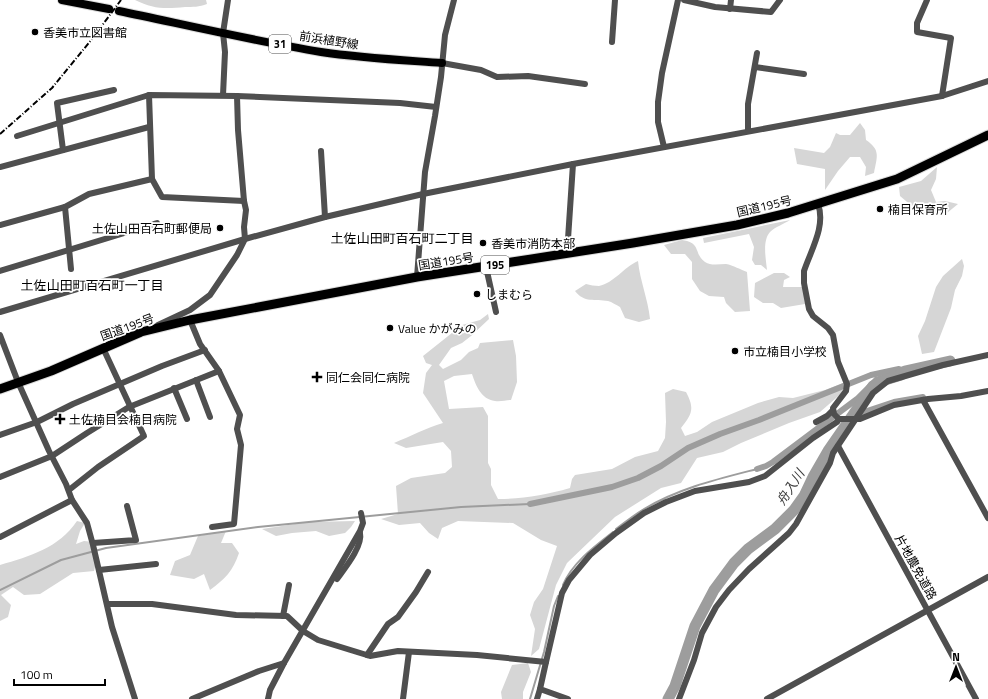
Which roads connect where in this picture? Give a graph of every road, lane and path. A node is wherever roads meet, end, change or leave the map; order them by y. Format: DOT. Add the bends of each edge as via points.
graph roads {
  1 [pos="62,0"];
  2 [pos="228,0"];
  3 [pos="454,0"];
  4 [pos="615,0"];
  5 [pos="678,0"];
  6 [pos="684,0"];
  7 [pos="731,0"];
  8 [pos="780,0"];
  9 [pos="927,0"];
  10 [pos="109,9"];
  11 [pos="730,9"];
  12 [pos="119,11"];
  13 [pos="223,33"];
  14 [pos="612,42"];
  15 [pos="757,53"];
  16 [pos="442,63"];
  17 [pos="755,67"];
  18 [pos="804,74"];
  19 [pos="988,81"];
  20 [pos="585,84"];
  21 [pos="114,90"];
  22 [pos="149,95"];
  23 [pos="223,96"];
  24 [pos="237,96"];
  25 [pos="942,96"];
  26 [pos="436,107"];
  27 [pos="59,123"];
  28 [pos="149,127"];
  29 [pos="748,131"];
  30 [pos="988,135"];
  31 [pos="17,136"];
  32 [pos="664,147"];
  33 [pos="63,150"];
  34 [pos="321,151"];
  35 [pos="573,164"];
  36 [pos="0,168"];
  37 [pos="152,179"];
  38 [pos="423,194"];
  39 [pos="244,201"];
  40 [pos="818,204"];
  41 [pos="65,207"];
  42 [pos="325,217"];
  43 [pos="157,222"];
  44 [pos="0,226"];
  45 [pos="245,239"];
  46 [pos="69,250"];
  47 [pos="567,254"];
  48 [pos="486,267"];
  49 [pos="71,269"];
  50 [pos="0,271"];
  51 [pos="417,277"];
  52 [pos="0,312"];
  53 [pos="496,312"];
  54 [pos="190,320"];
  55 [pos="141,332"];
  56 [pos="0,335"];
  57 [pos="103,348"];
  58 [pos="205,350"];
  59 [pos="988,355"];
  60 [pos="219,371"];
  61 [pos="196,380"];
  62 [pos="18,382"];
  63 [pos="119,384"];
  64 [pos="174,388"];
  65 [pos="0,389"];
  66 [pos="988,391"];
  67 [pos="923,400"];
  68 [pos="129,407"];
  69 [pos="836,415"];
  70 [pos="210,417"];
  71 [pos="187,419"];
  72 [pos="852,419"];
  73 [pos="37,422"];
  74 [pos="816,422"];
  75 [pos="0,435"];
  76 [pos="838,446"];
  77 [pos="52,456"];
  78 [pos="0,477"];
  79 [pos="69,490"];
  80 [pos="72,500"];
  81 [pos="127,506"];
  82 [pos="361,513"];
  83 [pos="988,518"];
  84 [pos="212,527"];
  85 [pos="0,537"];
  86 [pos="93,544"];
  87 [pos="156,564"];
  88 [pos="99,570"];
  89 [pos="428,572"];
  90 [pos="988,577"];
  91 [pos="289,585"];
  92 [pos="107,604"];
  93 [pos="928,610"];
  94 [pos="283,616"];
  95 [pos="303,631"];
  96 [pos="409,652"];
  97 [pos="367,656"];
  98 [pos="544,662"];
  99 [pos="284,663"];
  100 [pos="540,689"];
  101 [pos="135,699"];
  102 [pos="192,699"];
  103 [pos="268,699"];
  104 [pos="403,699"];
  105 [pos="537,699"];
  106 [pos="568,699"];
  107 [pos="679,699"];
  108 [pos="767,699"];
  109 [pos="976,699"];
  1 -- 10 [label="main road"];
  2 -- 13 [label="street"];
  3 -- 16 [label="street" via="445,35"];
  4 -- 14 [label="street"];
  5 -- 32 [label="street" via="658,102 658,122"];
  6 -- 11 [label="street"];
  7 -- 11 [label="street"];
  8 -- 11 [label="street" via="771,12"];
  9 -- 25 [label="street" via="917,23 917,32 951,38"];
  12 -- 13 [label="main road, 前浜植野線 / 31"];
  13 -- 16 [label="main road, 前浜植野線 / 31" via="337,54"];
  13 -- 23 [label="street"];
  15 -- 17 [label="street"];
  16 -- 20 [label="street" via="481,70 497,77 528,76"];
  16 -- 26 [label="street"];
  17 -- 18 [label="street"];
  17 -- 29 [label="street" via="748,104"];
  19 -- 25 [label="street"];
  21 -- 27 [label="street" via="57,104"];
  22 -- 23 [label="street"];
  22 -- 27 [label="street"];
  22 -- 28 [label="street"];
  23 -- 24 [label="street"];
  24 -- 26 [label="street" via="400,103"];
  24 -- 39 [label="street"];
  25 -- 29 [label="street"];
  26 -- 38 [label="street" via="424,172"];
  27 -- 31 [label="street"];
  27 -- 33 [label="street"];
  28 -- 33 [label="street"];
  28 -- 37 [label="street"];
  29 -- 32 [label="street"];
  30 -- 40 [label="highway, 国道195号 / 195" via="897,179"];
  32 -- 35 [label="street"];
  33 -- 36 [label="street"];
  34 -- 42 [label="street"];
  35 -- 38 [label="street"];
  35 -- 47 [label="street"];
  37 -- 39 [label="street" via="162,197"];
  37 -- 41 [label="street" via="89,194"];
  38 -- 42 [label="street"];
  38 -- 51 [label="street"];
  39 -- 45 [label="street"];
  40 -- 47 [label="highway, 国道195号 / 195" via="737,225"];
  40 -- 69 [label="street" via="820,224 804,271 804,283 809,309 835,339 838,362 847,386 836,402"];
  41 -- 44 [label="street"];
  41 -- 46 [label="street"];
  42 -- 45 [label="street"];
  43 -- 46 [label="street"];
  45 -- 52 [label="street"];
  45 -- 55 [label="street" via="210,294 190,310"];
  46 -- 49 [label="street"];
  46 -- 50 [label="street"];
  47 -- 48 [label="highway, 国道195号 / 195"];
  48 -- 51 [label="highway, 国道195号 / 195"];
  48 -- 53 [label="street"];
  51 -- 54 [label="highway, 国道195号 / 195"];
  54 -- 55 [label="highway, 国道195号 / 195"];
  54 -- 58 [label="street"];
  55 -- 57 [label="highway, 国道195号 / 195"];
  56 -- 62 [label="street"];
  57 -- 62 [label="highway, 国道195号 / 195"];
  57 -- 63 [label="street"];
  58 -- 60 [label="street"];
  58 -- 63 [label="street"];
  59 -- 72 [label="street" via="888,381 872,393"];
  60 -- 61 [label="street"];
  60 -- 84 [label="street" via="240,415 237,429 241,445 234,524"];
  61 -- 64 [label="street"];
  61 -- 70 [label="street"];
  62 -- 65 [label="highway, 国道195号 / 195"];
  62 -- 73 [label="street"];
  63 -- 68 [label="street"];
  63 -- 73 [label="street"];
  64 -- 68 [label="street"];
  64 -- 71 [label="street"];
  66 -- 67 [label="street"];
  67 -- 72 [label="street" via="894,405 860,419"];
  67 -- 83 [label="street"];
  68 -- 77 [label="street"];
  68 -- 79 [label="street" via="144,436"];
  69 -- 72 [label="street"];
  69 -- 74 [label="street" via="827,416"];
  69 -- 98 [label="street" via="837,422 765,476 749,482 695,491 644,512 590,554 562,593"];
  72 -- 76 [label="street"];
  73 -- 75 [label="street"];
  73 -- 77 [label="street"];
  76 -- 93 [label="street, 片地農免道路"];
  76 -- 107 [label="street" via="796,524 749,569 716,607 702,633"];
  77 -- 78 [label="street"];
  77 -- 79 [label="street"];
  79 -- 80 [label="street"];
  80 -- 85 [label="street"];
  80 -- 86 [label="street" via="87,523"];
  81 -- 86 [label="street" via="136,540"];
  82 -- 95 [label="street" via="363,524 360,531"];
  86 -- 88 [label="street"];
  87 -- 88 [label="street"];
  88 -- 92 [label="street"];
  89 -- 97 [label="street" via="398,617 388,624"];
  90 -- 93 [label="street"];
  91 -- 94 [label="street"];
  92 -- 94 [label="street" via="152,604 236,615"];
  92 -- 101 [label="street"];
  93 -- 108 [label="street"];
  93 -- 109 [label="street, 片地農免道路"];
  94 -- 95 [label="street" via="287,616"];
  95 -- 97 [label="street" via="318,640"];
  95 -- 99 [label="street"];
  96 -- 97 [label="street" via="398,651"];
  96 -- 98 [label="street" via="477,655"];
  96 -- 104 [label="street"];
  98 -- 100 [label="street"];
  99 -- 102 [label="street"];
  99 -- 103 [label="street"];
  100 -- 105 [label="street"];
  100 -- 106 [label="street"];
}
